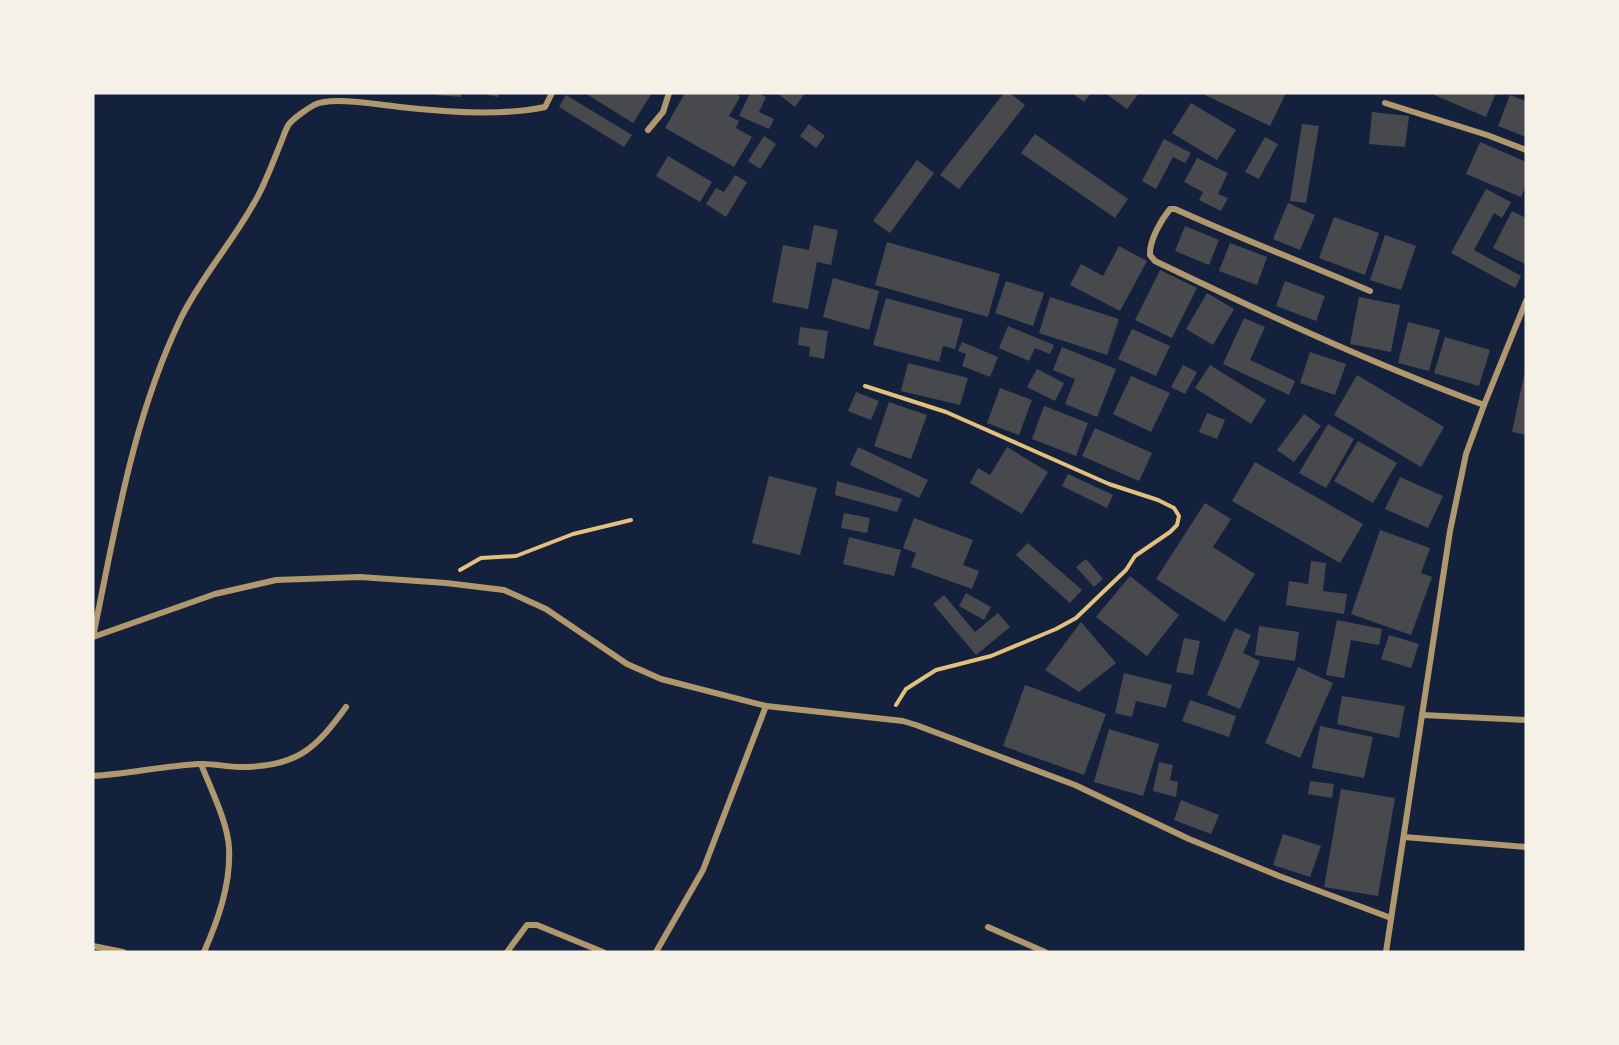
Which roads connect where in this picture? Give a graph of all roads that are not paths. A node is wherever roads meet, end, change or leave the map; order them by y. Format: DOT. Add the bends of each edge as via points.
graph roads {
  1 [pos="552,93"];
  2 [pos="669,93"];
  3 [pos="1385,103"];
  4 [pos="648,130"];
  5 [pos="1526,150"];
  6 [pos="1370,291"];
  7 [pos="1526,301"];
  8 [pos="1484,405"];
  9 [pos="346,706"];
  10 [pos="766,706"];
  11 [pos="1422,715"];
  12 [pos="1526,720"];
  13 [pos="201,764"];
  14 [pos="93,776"];
  15 [pos="1404,837"];
  16 [pos="1526,847"];
  17 [pos="1391,918"];
  18 [pos="988,927"];
  19 [pos="93,946"];
  20 [pos="123,952"];
  21 [pos="204,952"];
  22 [pos="507,952"];
  23 [pos="603,952"];
  24 [pos="656,952"];
  25 [pos="1045,952"];
  26 [pos="1386,952"];
  1 -- 10 [label="street" via="545,107 532,110 446,110 353,101 316,104 290,123 255,201 206,273 163,360 124,490 93,637 215,594 276,580 360,577 447,583 504,590 546,609 627,664 661,680"];
  2 -- 4 [label="street" via="663,112"];
  3 -- 5 [label="street"];
  6 -- 8 [label="street" via="1175,209 1166,214 1149,248 1155,261 1277,319"];
  7 -- 8 [label="street"];
  8 -- 11 [label="street" via="1466,454 1450,531"];
  9 -- 13 [label="street" via="328,732 306,753 270,766"];
  10 -- 17 [label="street" via="916,725 1075,784 1189,839"];
  10 -- 24 [label="street" via="703,870"];
  11 -- 12 [label="street"];
  11 -- 15 [label="street"];
  13 -- 14 [label="street"];
  13 -- 21 [label="street" via="229,846 219,918"];
  15 -- 16 [label="street"];
  15 -- 17 [label="street"];
  17 -- 26 [label="street"];
  18 -- 25 [label="street"];
  19 -- 20 [label="street"];
  22 -- 23 [label="street" via="527,925 537,925"];
}
